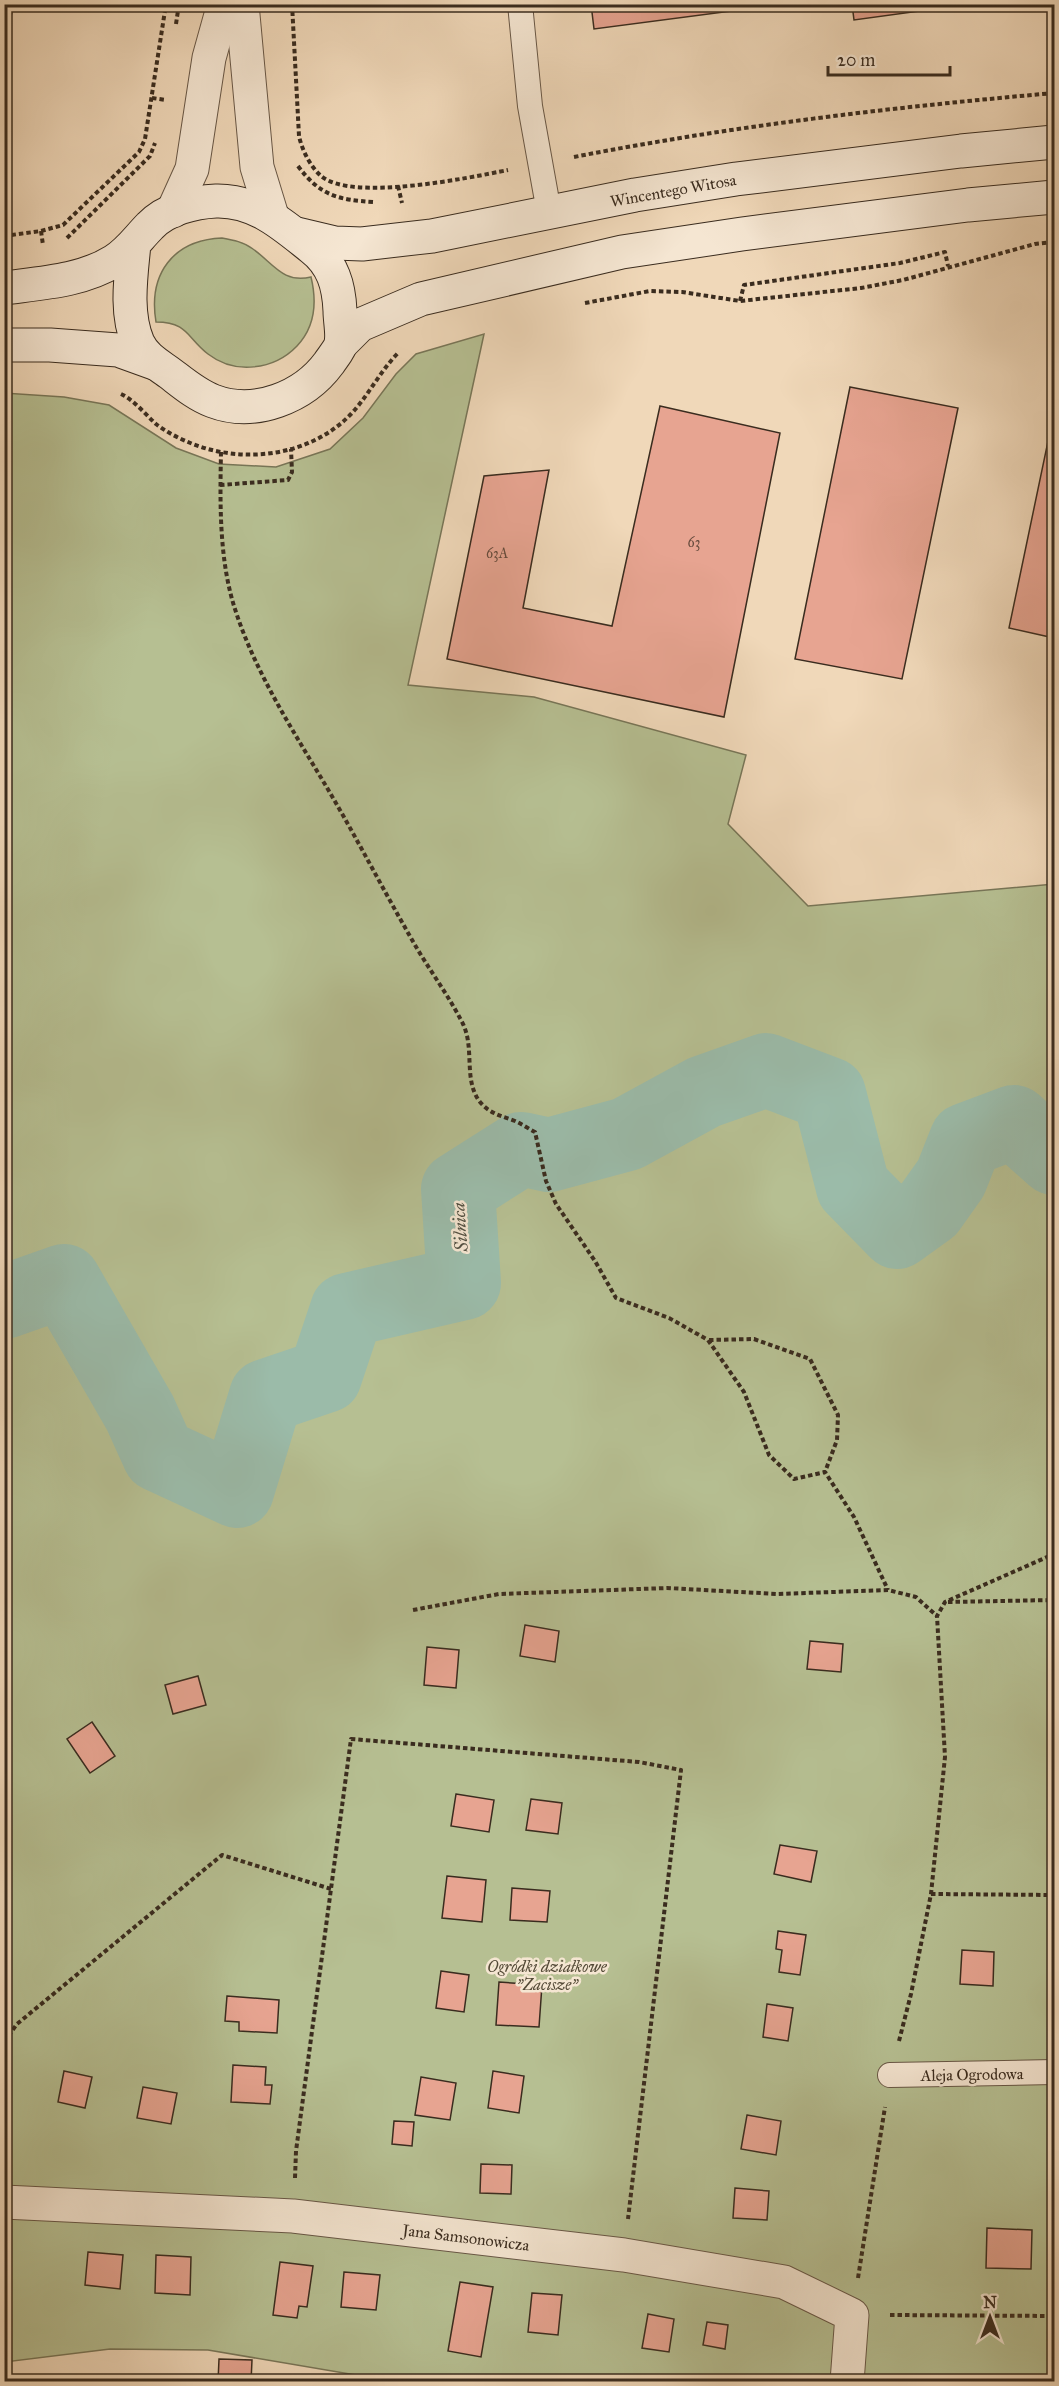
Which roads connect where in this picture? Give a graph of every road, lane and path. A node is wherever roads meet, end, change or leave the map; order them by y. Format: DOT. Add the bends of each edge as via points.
graph roads {
  1 [pos="166,4"];
  2 [pos="224,4"];
  3 [pos="242,4"];
  4 [pos="292,4"];
  5 [pos="520,4"];
  6 [pos="1054,93"];
  7 [pos="157,140"];
  8 [pos="1054,142"];
  9 [pos="294,157"];
  10 [pos="540,164"];
  11 [pos="1054,197"];
  12 [pos="379,202"];
  13 [pos="173,210"];
  14 [pos="549,212"];
  15 [pos="283,225"];
  16 [pos="4,236"];
  17 [pos="68,238"];
  18 [pos="1054,242"];
  19 [pos="134,244"];
  20 [pos="948,266"];
  21 [pos="4,288"];
  22 [pos="740,301"];
  23 [pos="576,304"];
  24 [pos="341,344"];
  25 [pos="4,345"];
  26 [pos="154,363"];
  27 [pos="291,449"];
  28 [pos="221,452"];
  29 [pos="220,485"];
  30 [pos="708,1340"];
  31 [pos="825,1472"];
  32 [pos="1054,1554"];
  33 [pos="888,1590"];
  34 [pos="1054,1600"];
  35 [pos="945,1602"];
  36 [pos="413,1610"];
  37 [pos="937,1616"];
  38 [pos="331,1888"];
  39 [pos="931,1894"];
  40 [pos="1054,1895"];
  41 [pos="4,2042"];
  42 [pos="1054,2073"];
  43 [pos="890,2075"];
  44 [pos="4,2202"];
  45 [pos="293,2216"];
  46 [pos="624,2255"];
  47 [pos="852,2315"];
  48 [pos="1054,2316"];
  49 [pos="847,2382"];
  1 -- 16 [label="path" via="145,140 139,152 63,225"];
  2 -- 13 [label="main road" via="209,58 192,169"];
  3 -- 15 [label="main road" via="257,167"];
  4 -- 10 [label="path" via="299,136 302,148 322,177 364,189"];
  5 -- 10 [label="lane"];
  6 -- 10 [label="path" via="717,132"];
  7 -- 17 [label="path" via="150,156"];
  8 -- 14 [label="main road, Wincentego Witosa" via="736,179"];
  9 -- 12 [label="path" via="309,180 324,192 338,198"];
  10 -- 14 [label="lane"];
  11 -- 24 [label="main road" via="622,252 422,298 360,325"];
  13 -- 15 [label="main road" via="217,201 243,204"];
  13 -- 19 [label="main road" via="151,225"];
  14 -- 15 [label="main road, Wincentego Witosa" via="432,236 362,244 335,243"];
  15 -- 24 [label="main road" via="322,255 333,272 340,302"];
  18 -- 20 [label="path"];
  19 -- 21 [label="main road" via="115,261 91,272"];
  19 -- 26 [label="main road" via="130,284 133,328 139,345"];
  20 -- 22 [label="path" via="861,288"];
  20 -- 22 [label="path" via="945,252 900,263 744,285"];
  22 -- 23 [label="path" via="651,291"];
  24 -- 26 [label="main road" via="318,378 297,393 275,402 242,407 213,401"];
  25 -- 26 [label="main road" via="118,350"];
  27 -- 29 [label="path" via="292,472 288,480"];
  28 -- 29 [label="path"];
  29 -- 30 [label="path" via="224,550 234,604 252,655 464,1026 471,1055 471,1086 481,1103 496,1116 535,1132 556,1204 616,1298 669,1318"];
  30 -- 31 [label="path" via="744,1392 769,1455 794,1479"];
  30 -- 31 [label="path" via="754,1339 810,1359 838,1415 837,1440"];
  31 -- 33 [label="path" via="854,1517"];
  32 -- 35 [label="path"];
  33 -- 36 [label="path" via="777,1594 667,1588 499,1594"];
  33 -- 37 [label="path" via="916,1598"];
  34 -- 35 [label="path"];
  35 -- 37 [label="path"];
  37 -- 39 [label="path" via="945,1757"];
  38 -- 41 [label="path" via="222,1855 17,2024"];
  38 -- 45 [label="path" via="296,2151"];
  38 -- 46 [label="path" via="351,1739 639,1762 681,1770"];
  39 -- 40 [label="path"];
  39 -- 43 [label="path"];
  42 -- 43 [label="lane, Aleja Ogrodowa"];
  43 -- 47 [label="path"];
  44 -- 45 [label="main road, Jana Samsonowicza"];
  45 -- 46 [label="main road, Jana Samsonowicza"];
  46 -- 47 [label="main road, Jana Samsonowicza" via="784,2282"];
  47 -- 48 [label="path"];
  47 -- 49 [label="main road"];
}
